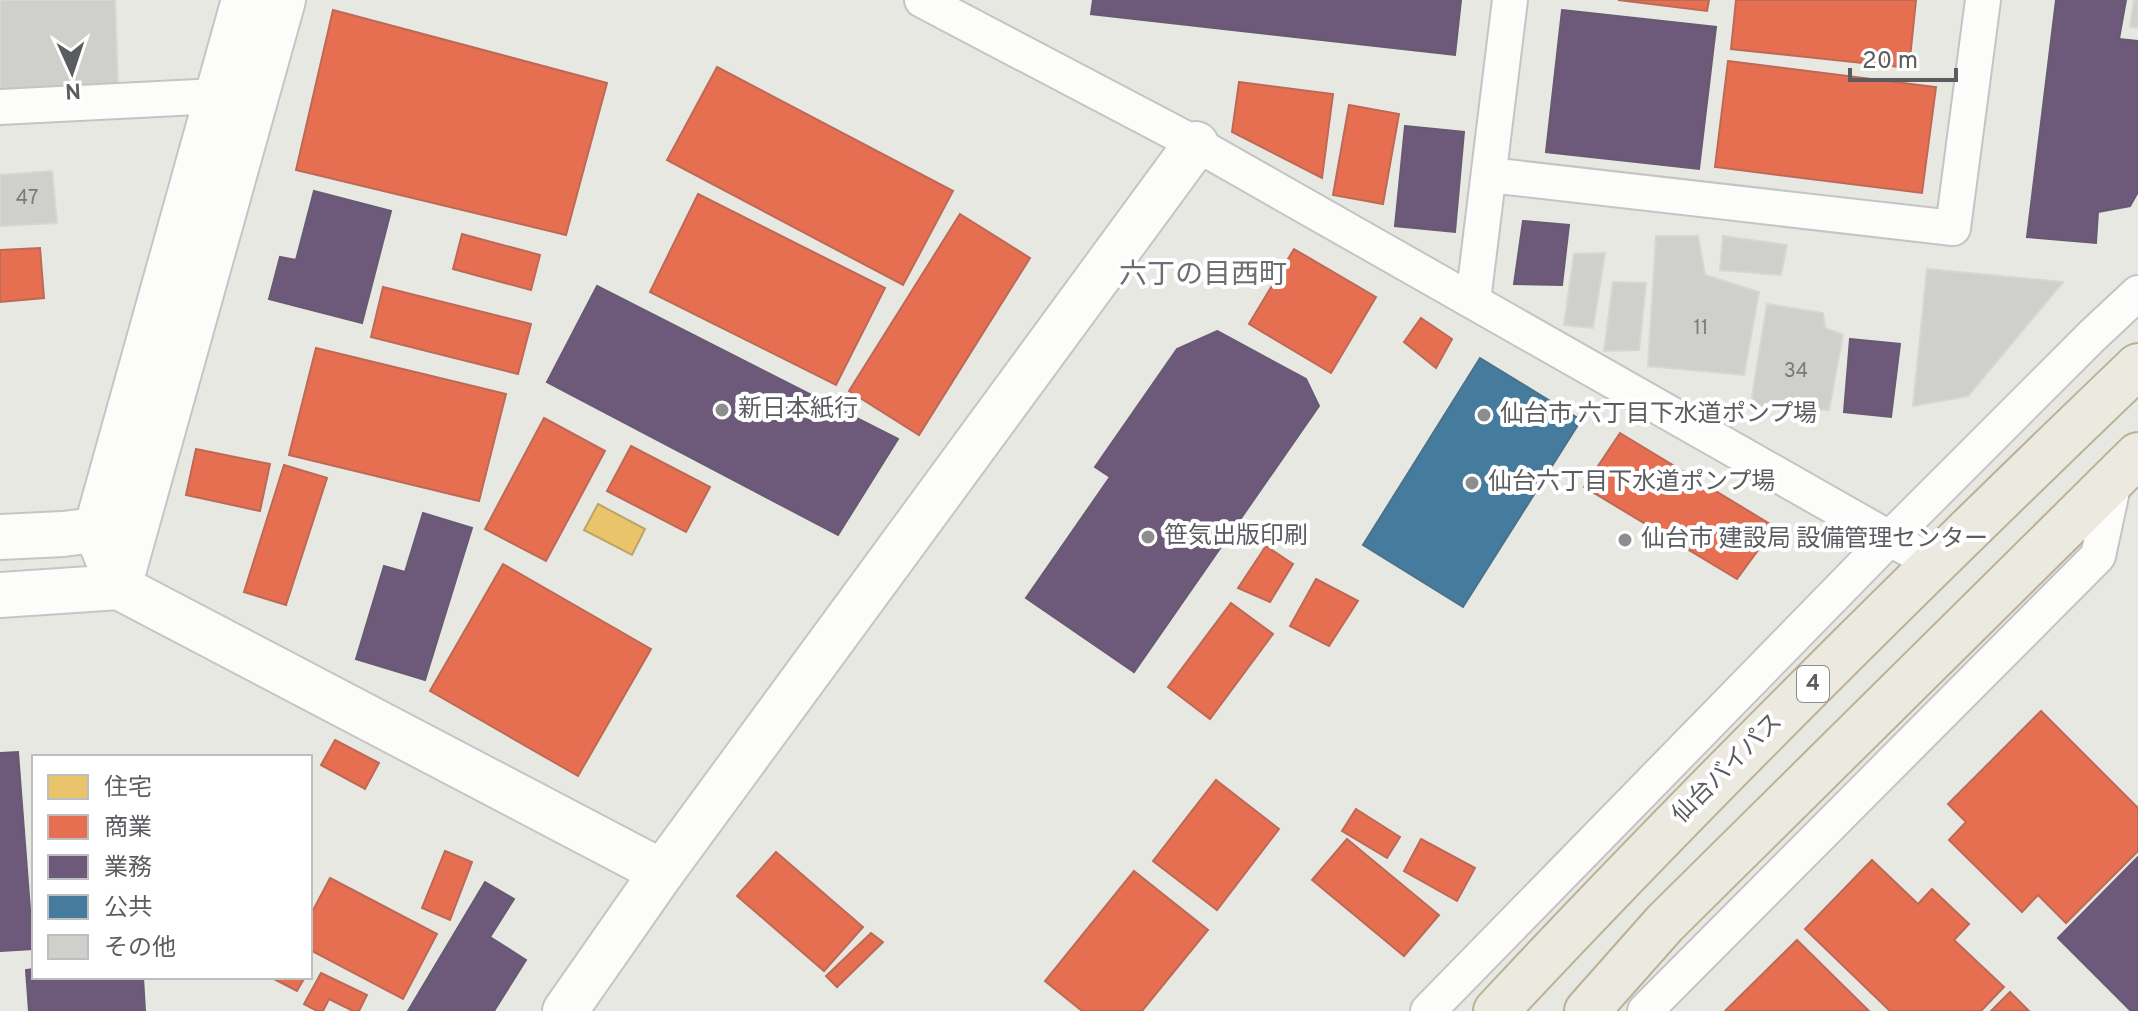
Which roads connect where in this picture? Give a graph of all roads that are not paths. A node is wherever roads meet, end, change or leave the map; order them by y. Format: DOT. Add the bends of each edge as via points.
graph roads {
  1 [pos="244,0"];
  2 [pos="283,0"];
  3 [pos="922,0"];
  4 [pos="1510,0"];
  5 [pos="1983,0"];
  6 [pos="217,96"];
  7 [pos="0,107"];
  8 [pos="1196,144"];
  9 [pos="1489,175"];
  10 [pos="2138,293"];
  11 [pos="1473,301"];
  12 [pos="2138,366"];
  13 [pos="2132,461"];
  14 [pos="96,530"];
  15 [pos="0,537"];
  16 [pos="1889,539"];
  17 [pos="1933,563"];
  18 [pos="119,587"];
  19 [pos="0,595"];
  20 [pos="662,872"];
  21 [pos="565,1011"];
  22 [pos="1428,1011"];
  23 [pos="1496,1011"];
  24 [pos="1587,1011"];
  25 [pos="1645,1011"];
  1 -- 6 [label="street"];
  2 -- 18 [label="street"];
  3 -- 8 [label="street"];
  4 -- 9 [label="street"];
  5 -- 9 [label="street" via="1953,228"];
  6 -- 7 [label="street"];
  6 -- 14 [label="street"];
  8 -- 11 [label="street"];
  8 -- 20 [label="street"];
  9 -- 11 [label="street"];
  10 -- 16 [label="street"];
  11 -- 16 [label="street"];
  12 -- 17 [label="highway, 仙台バイパス / 4"];
  13 -- 24 [label="highway" via="1665,923"];
  13 -- 25 [label="street" via="2098,556"];
  14 -- 15 [label="street"];
  14 -- 18 [label="street"];
  16 -- 17 [label="street"];
  16 -- 22 [label="street"];
  17 -- 23 [label="highway, 仙台バイパス / 4"];
  18 -- 19 [label="street"];
  18 -- 20 [label="street"];
  20 -- 21 [label="street"];
}
